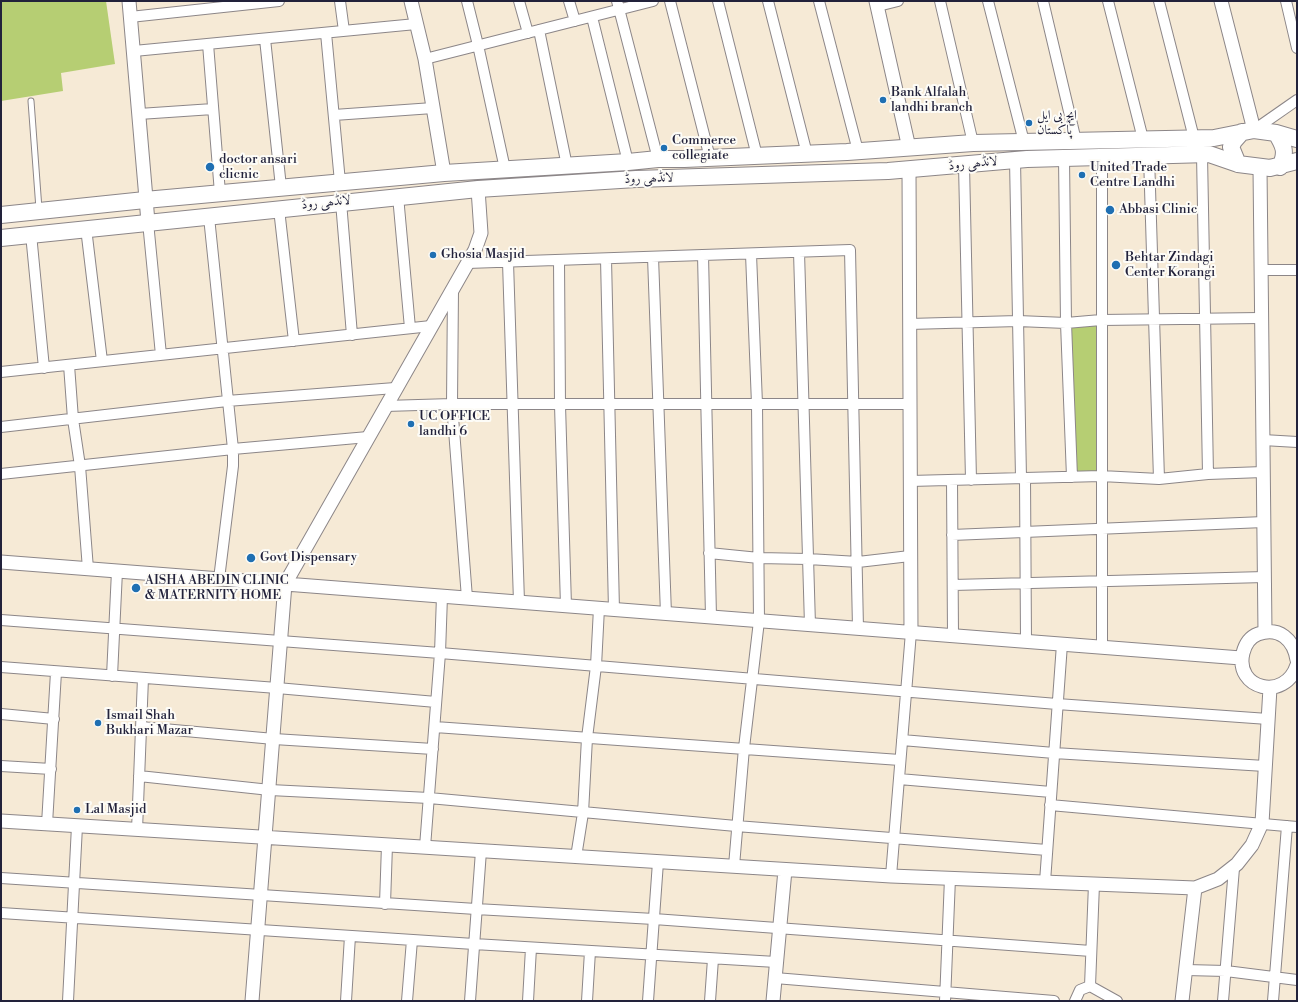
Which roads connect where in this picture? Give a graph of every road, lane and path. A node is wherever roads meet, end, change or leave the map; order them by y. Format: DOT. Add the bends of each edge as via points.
graph roads {
  1 [pos="128,1"];
  2 [pos="279,1"];
  3 [pos="340,1"];
  4 [pos="411,1"];
  5 [pos="467,1"];
  6 [pos="519,1"];
  7 [pos="569,1"];
  8 [pos="653,1"];
  9 [pos="670,1"];
  10 [pos="718,1"];
  11 [pos="768,1"];
  12 [pos="819,1"];
  13 [pos="898,1"];
  14 [pos="940,1"];
  15 [pos="988,1"];
  16 [pos="1043,1"];
  17 [pos="1108,1"];
  18 [pos="1159,1"];
  19 [pos="1221,1"];
  20 [pos="1286,1"];
  21 [pos="877,3"];
  22 [pos="618,5"];
  23 [pos="130,17"];
  24 [pos="592,17"];
  25 [pos="575,21"];
  26 [pos="416,24"];
  27 [pos="539,30"];
  28 [pos="344,31"];
  29 [pos="326,33"];
  30 [pos="528,33"];
  31 [pos="265,39"];
  32 [pos="208,44"];
  33 [pos="478,45"];
  34 [pos="1297,48"];
  35 [pos="134,51"];
  36 [pos="425,59"];
  37 [pos="1297,100"];
  38 [pos="31,101"];
  39 [pos="434,108"];
  40 [pos="213,109"];
  41 [pos="138,114"];
  42 [pos="334,116"];
  43 [pos="1248,131"];
  44 [pos="1276,133"];
  45 [pos="1194,138"];
  46 [pos="1297,139"];
  47 [pos="1143,140"];
  48 [pos="1076,141"];
  49 [pos="1024,142"];
  50 [pos="973,143"];
  51 [pos="915,147"];
  52 [pos="886,149"];
  53 [pos="858,151"];
  54 [pos="807,154"];
  55 [pos="1202,154"];
  56 [pos="757,156"];
  57 [pos="1149,156"];
  58 [pos="1102,157"];
  59 [pos="710,158"];
  60 [pos="1064,158"];
  61 [pos="658,159"];
  62 [pos="1015,160"];
  63 [pos="1297,161"];
  64 [pos="628,162"];
  65 [pos="964,164"];
  66 [pos="1238,164"];
  67 [pos="567,166"];
  68 [pos="1280,167"];
  69 [pos="925,168"];
  70 [pos="1260,168"];
  71 [pos="506,169"];
  72 [pos="909,170"];
  73 [pos="888,171"];
  74 [pos="444,173"];
  75 [pos="340,182"];
  76 [pos="281,187"];
  77 [pos="478,188"];
  78 [pos="220,193"];
  79 [pos="398,196"];
  80 [pos="145,200"];
  81 [pos="341,202"];
  82 [pos="279,209"];
  83 [pos="39,211"];
  84 [pos="1,215"];
  85 [pos="209,216"];
  86 [pos="148,222"];
  87 [pos="86,228"];
  88 [pos="30,234"];
  89 [pos="1,238"];
  90 [pos="799,252"];
  91 [pos="751,254"];
  92 [pos="703,255"];
  93 [pos="653,257"];
  94 [pos="606,259"];
  95 [pos="559,260"];
  96 [pos="508,262"];
  97 [pos="467,263"];
  98 [pos="1261,270"];
  99 [pos="1297,270"];
  100 [pos="453,288"];
  101 [pos="1261,318"];
  102 [pos="1155,319"];
  103 [pos="1204,319"];
  104 [pos="1101,320"];
  105 [pos="1018,321"];
  106 [pos="968,322"];
  107 [pos="1066,323"];
  108 [pos="909,324"];
  109 [pos="431,326"];
  110 [pos="410,328"];
  111 [pos="352,334"];
  112 [pos="294,341"];
  113 [pos="222,349"];
  114 [pos="161,355"];
  115 [pos="102,362"];
  116 [pos="70,365"];
  117 [pos="44,368"];
  118 [pos="1,372"];
  119 [pos="395,388"];
  120 [pos="227,401"];
  121 [pos="706,403"];
  122 [pos="452,404"];
  123 [pos="514,404"];
  124 [pos="609,404"];
  125 [pos="657,404"];
  126 [pos="757,404"];
  127 [pos="805,404"];
  128 [pos="853,404"];
  129 [pos="910,404"];
  130 [pos="560,405"];
  131 [pos="385,406"];
  132 [pos="73,419"];
  133 [pos="1,427"];
  134 [pos="368,437"];
  135 [pos="1263,440"];
  136 [pos="1297,442"];
  137 [pos="233,449"];
  138 [pos="80,466"];
  139 [pos="1263,472"];
  140 [pos="1,474"];
  141 [pos="1208,474"];
  142 [pos="1101,476"];
  143 [pos="1072,477"];
  144 [pos="1023,478"];
  145 [pos="1159,479"];
  146 [pos="952,480"];
  147 [pos="971,480"];
  148 [pos="910,481"];
  149 [pos="1264,522"];
  150 [pos="1103,528"];
  151 [pos="1026,531"];
  152 [pos="952,535"];
  153 [pos="709,553"];
  154 [pos="910,556"];
  155 [pos="759,558"];
  156 [pos="808,559"];
  157 [pos="1,562"];
  158 [pos="858,562"];
  159 [pos="88,569"];
  160 [pos="117,571"];
  161 [pos="1265,577"];
  162 [pos="218,579"];
  163 [pos="1026,582"];
  164 [pos="1102,583"];
  165 [pos="285,584"];
  166 [pos="953,585"];
  167 [pos="442,596"];
  168 [pos="467,598"];
  169 [pos="519,602"];
  170 [pos="566,606"];
  171 [pos="599,608"];
  172 [pos="614,610"];
  173 [pos="666,614"];
  174 [pos="711,617"];
  175 [pos="1,620"];
  176 [pos="759,621"];
  177 [pos="810,625"];
  178 [pos="858,628"];
  179 [pos="115,629"];
  180 [pos="911,632"];
  181 [pos="1265,632"];
  182 [pos="953,636"];
  183 [pos="281,641"];
  184 [pos="1026,641"];
  185 [pos="1062,644"];
  186 [pos="1102,647"];
  187 [pos="440,653"];
  188 [pos="1242,658"];
  189 [pos="1297,660"];
  190 [pos="1297,665"];
  191 [pos="596,666"];
  192 [pos="1,667"];
  193 [pos="56,672"];
  194 [pos="112,676"];
  195 [pos="143,678"];
  196 [pos="753,679"];
  197 [pos="277,688"];
  198 [pos="1270,688"];
  199 [pos="905,690"];
  200 [pos="436,702"];
  201 [pos="1057,704"];
  202 [pos="1,714"];
  203 [pos="1268,718"];
  204 [pos="54,719"];
  205 [pos="141,727"];
  206 [pos="435,727"];
  207 [pos="587,738"];
  208 [pos="274,739"];
  209 [pos="902,740"];
  210 [pos="744,748"];
  211 [pos="433,749"];
  212 [pos="1054,752"];
  213 [pos="900,760"];
  214 [pos="1,766"];
  215 [pos="1266,766"];
  216 [pos="51,769"];
  217 [pos="139,776"];
  218 [pos="899,778"];
  219 [pos="270,790"];
  220 [pos="1051,792"];
  221 [pos="429,798"];
  222 [pos="1050,805"];
  223 [pos="583,813"];
  224 [pos="1,821"];
  225 [pos="1262,823"];
  226 [pos="47,824"];
  227 [pos="77,826"];
  228 [pos="736,826"];
  229 [pos="1292,826"];
  230 [pos="137,830"];
  231 [pos="265,837"];
  232 [pos="894,837"];
  233 [pos="387,845"];
  234 [pos="425,847"];
  235 [pos="1047,850"];
  236 [pos="481,851"];
  237 [pos="576,857"];
  238 [pos="658,862"];
  239 [pos="734,866"];
  240 [pos="1234,868"];
  241 [pos="785,870"];
  242 [pos="891,876"];
  243 [pos="1,878"];
  244 [pos="950,878"];
  245 [pos="75,882"];
  246 [pos="1045,882"];
  247 [pos="1094,884"];
  248 [pos="1195,888"];
  249 [pos="260,896"];
  250 [pos="385,904"];
  251 [pos="476,909"];
  252 [pos="1,913"];
  253 [pos="73,917"];
  254 [pos="654,919"];
  255 [pos="258,929"];
  256 [pos="780,929"];
  257 [pos="350,936"];
  258 [pos="412,940"];
  259 [pos="948,940"];
  260 [pos="474,944"];
  261 [pos="531,948"];
  262 [pos="590,951"];
  263 [pos="1091,951"];
  264 [pos="650,955"];
  265 [pos="713,959"];
  266 [pos="776,962"];
  267 [pos="1186,970"];
  268 [pos="1226,971"];
  269 [pos="775,978"];
  270 [pos="1276,978"];
  271 [pos="1297,980"];
  272 [pos="1090,986"];
  273 [pos="946,996"];
  274 [pos="1008,999"];
  275 [pos="68,1001"];
  276 [pos="252,1001"];
  277 [pos="346,1001"];
  278 [pos="407,1001"];
  279 [pos="470,1001"];
  280 [pos="528,1001"];
  281 [pos="587,1001"];
  282 [pos="648,1001"];
  283 [pos="710,1001"];
  284 [pos="773,1001"];
  285 [pos="1054,1001"];
  286 [pos="1075,1001"];
  287 [pos="1117,1001"];
  288 [pos="1182,1001"];
  289 [pos="1223,1001"];
  290 [pos="1273,1001"];
  1 -- 23 [label="street"];
  2 -- 23 [label="street"];
  3 -- 28 [label="street"];
  4 -- 26 [label="street"];
  5 -- 33 [label="street"];
  6 -- 30 [label="street"];
  7 -- 25 [label="street"];
  8 -- 22 [label="street"];
  9 -- 59 [label="street"];
  10 -- 56 [label="street"];
  11 -- 54 [label="street"];
  12 -- 53 [label="street"];
  13 -- 21 [label="street"];
  14 -- 50 [label="street"];
  15 -- 49 [label="street"];
  16 -- 48 [label="street"];
  17 -- 47 [label="street"];
  18 -- 45 [label="street"];
  19 -- 43 [label="street"];
  20 -- 34 [label="street"];
  21 -- 51 [label="street"];
  22 -- 24 [label="street"];
  22 -- 61 [label="street"];
  23 -- 35 [label="street"];
  24 -- 25 [label="street"];
  24 -- 64 [label="street"];
  25 -- 27 [label="street"];
  26 -- 28 [label="street"];
  26 -- 36 [label="street"];
  27 -- 30 [label="street"];
  27 -- 67 [label="street"];
  28 -- 29 [label="street"];
  29 -- 31 [label="street"];
  29 -- 42 [label="street"];
  30 -- 33 [label="street"];
  31 -- 32 [label="street"];
  31 -- 76 [label="street"];
  32 -- 35 [label="street"];
  32 -- 40 [label="street"];
  33 -- 36 [label="street"];
  33 -- 71 [label="street"];
  35 -- 41 [label="street"];
  36 -- 39 [label="street"];
  37 -- 43 [label="street"];
  38 -- 83 [label="lane"];
  39 -- 42 [label="street"];
  39 -- 74 [label="street"];
  40 -- 41 [label="street"];
  40 -- 78 [label="street"];
  41 -- 80 [label="street"];
  42 -- 75 [label="street"];
  43 -- 44 [label="main road, لانڈھی روڈ"];
  43 -- 45 [label="main road, لانڈھی روڈ" via="1214,138"];
  43 -- 66 [label="main road" via="1234,141 1231,147"];
  44 -- 46 [label="main road, لانڈھی روڈ"];
  44 -- 68 [label="main road" via="1285,150"];
  45 -- 47 [label="main road, لانڈھی روڈ"];
  47 -- 48 [label="main road, لانڈھی روڈ"];
  48 -- 49 [label="main road, لانڈھی روڈ"];
  49 -- 50 [label="main road, لانڈھی روڈ"];
  50 -- 51 [label="main road, لانڈھی روڈ"];
  51 -- 52 [label="main road, لانڈھی روڈ"];
  51 -- 69 [label="main road"];
  52 -- 53 [label="main road, لانڈھی روڈ"];
  52 -- 73 [label="main road"];
  53 -- 54 [label="main road, لانڈھی روڈ"];
  54 -- 56 [label="main road, لانڈھی روڈ"];
  55 -- 57 [label="main road, لانڈھی روڈ"];
  55 -- 66 [label="main road, لانڈھی روڈ"];
  55 -- 103 [label="street"];
  56 -- 59 [label="main road, لانڈھی روڈ"];
  57 -- 58 [label="main road, لانڈھی روڈ"];
  57 -- 102 [label="street"];
  58 -- 60 [label="main road, لانڈھی روڈ"];
  58 -- 104 [label="street"];
  59 -- 61 [label="main road, لانڈھی روڈ"];
  60 -- 62 [label="main road, لانڈھی روڈ"];
  60 -- 107 [label="street"];
  61 -- 64 [label="main road, لانڈھی روڈ"];
  62 -- 65 [label="main road, لانڈھی روڈ"];
  62 -- 105 [label="street"];
  63 -- 68 [label="main road, لانڈھی روڈ"];
  64 -- 67 [label="main road, لانڈھی روڈ"];
  65 -- 69 [label="main road, لانڈھی روڈ"];
  65 -- 106 [label="street"];
  66 -- 70 [label="main road, لانڈھی روڈ"];
  67 -- 71 [label="main road, لانڈھی روڈ"];
  68 -- 70 [label="main road, لانڈھی روڈ"];
  69 -- 72 [label="main road, لانڈھی روڈ"];
  70 -- 98 [label="street"];
  71 -- 74 [label="main road, لانڈھی روڈ"];
  72 -- 73 [label="main road, لانڈھی روڈ"];
  72 -- 108 [label="street"];
  73 -- 77 [label="main road, لانڈھی روڈ" via="636,179"];
  74 -- 75 [label="main road, لانڈھی روڈ"];
  75 -- 76 [label="main road, لانڈھی روڈ"];
  76 -- 78 [label="main road, لانڈھی روڈ"];
  77 -- 79 [label="main road, لانڈھی روڈ"];
  77 -- 97 [label="street" via="481,233"];
  78 -- 80 [label="main road, لانڈھی روڈ"];
  79 -- 81 [label="main road, لانڈھی روڈ"];
  79 -- 110 [label="street"];
  80 -- 83 [label="main road, لانڈھی روڈ"];
  80 -- 86 [label="street"];
  81 -- 82 [label="main road, لانڈھی روڈ"];
  81 -- 111 [label="street"];
  82 -- 85 [label="main road, لانڈھی روڈ"];
  82 -- 112 [label="street"];
  83 -- 84 [label="main road, لانڈھی روڈ"];
  85 -- 86 [label="main road, لانڈھی روڈ"];
  85 -- 113 [label="street"];
  86 -- 87 [label="main road, لانڈھی روڈ"];
  86 -- 114 [label="street"];
  87 -- 88 [label="main road, لانڈھی روڈ"];
  87 -- 115 [label="street"];
  88 -- 89 [label="main road, لانڈھی روڈ"];
  88 -- 117 [label="street"];
  90 -- 91 [label="street"];
  90 -- 127 [label="street"];
  90 -- 128 [label="street" via="850,250"];
  91 -- 92 [label="street"];
  91 -- 126 [label="street"];
  92 -- 93 [label="street"];
  92 -- 121 [label="street"];
  93 -- 94 [label="street"];
  93 -- 125 [label="street"];
  94 -- 95 [label="street"];
  94 -- 124 [label="street"];
  95 -- 96 [label="street"];
  95 -- 130 [label="street"];
  96 -- 97 [label="street"];
  96 -- 123 [label="street"];
  97 -- 100 [label="street"];
  98 -- 99 [label="street"];
  98 -- 101 [label="street"];
  100 -- 109 [label="street"];
  100 -- 122 [label="street"];
  101 -- 103 [label="street"];
  101 -- 135 [label="street"];
  102 -- 103 [label="street"];
  102 -- 104 [label="street"];
  102 -- 145 [label="street"];
  103 -- 141 [label="street"];
  104 -- 107 [label="street"];
  104 -- 142 [label="street"];
  105 -- 106 [label="street"];
  105 -- 107 [label="street"];
  105 -- 144 [label="street"];
  106 -- 108 [label="street"];
  106 -- 147 [label="street"];
  107 -- 143 [label="street"];
  108 -- 129 [label="street"];
  109 -- 110 [label="street"];
  109 -- 119 [label="street"];
  110 -- 111 [label="street"];
  111 -- 112 [label="street"];
  112 -- 113 [label="street"];
  113 -- 114 [label="street"];
  113 -- 120 [label="street"];
  114 -- 115 [label="street"];
  115 -- 116 [label="street"];
  116 -- 117 [label="street"];
  116 -- 132 [label="street"];
  117 -- 118 [label="street"];
  119 -- 120 [label="street"];
  119 -- 131 [label="street"];
  120 -- 132 [label="street"];
  120 -- 137 [label="street"];
  121 -- 125 [label="street"];
  121 -- 126 [label="street"];
  121 -- 153 [label="street"];
  122 -- 123 [label="street"];
  122 -- 131 [label="street"];
  122 -- 168 [label="street"];
  123 -- 130 [label="street"];
  123 -- 169 [label="street"];
  124 -- 125 [label="street"];
  124 -- 130 [label="street"];
  124 -- 172 [label="street"];
  125 -- 173 [label="street"];
  126 -- 127 [label="street"];
  126 -- 155 [label="street"];
  127 -- 128 [label="street"];
  127 -- 156 [label="street"];
  128 -- 129 [label="street"];
  128 -- 158 [label="street"];
  129 -- 148 [label="street"];
  130 -- 170 [label="street"];
  131 -- 134 [label="street"];
  132 -- 133 [label="street"];
  132 -- 138 [label="street"];
  134 -- 137 [label="street"];
  134 -- 165 [label="street"];
  135 -- 136 [label="street"];
  135 -- 139 [label="street"];
  137 -- 138 [label="street"];
  137 -- 162 [label="street"];
  138 -- 140 [label="street"];
  138 -- 159 [label="street"];
  139 -- 141 [label="street"];
  139 -- 149 [label="street"];
  141 -- 145 [label="street"];
  142 -- 143 [label="street"];
  142 -- 145 [label="street"];
  142 -- 150 [label="street"];
  143 -- 144 [label="street"];
  144 -- 147 [label="street"];
  144 -- 151 [label="street"];
  146 -- 147 [label="street"];
  146 -- 148 [label="street"];
  146 -- 152 [label="street"];
  148 -- 154 [label="street"];
  149 -- 150 [label="street"];
  149 -- 161 [label="street"];
  150 -- 151 [label="street"];
  150 -- 164 [label="street"];
  151 -- 152 [label="street"];
  151 -- 163 [label="street"];
  152 -- 166 [label="street"];
  153 -- 155 [label="street"];
  153 -- 174 [label="street"];
  154 -- 158 [label="street"];
  154 -- 180 [label="street"];
  155 -- 156 [label="street"];
  155 -- 176 [label="street"];
  156 -- 158 [label="street"];
  156 -- 177 [label="street"];
  157 -- 159 [label="street"];
  158 -- 178 [label="street"];
  159 -- 160 [label="street"];
  160 -- 162 [label="street"];
  160 -- 179 [label="street"];
  161 -- 164 [label="street"];
  161 -- 181 [label="street"];
  162 -- 165 [label="street"];
  163 -- 164 [label="street"];
  163 -- 166 [label="street"];
  163 -- 184 [label="street"];
  164 -- 186 [label="street"];
  165 -- 167 [label="street"];
  165 -- 183 [label="street"];
  166 -- 182 [label="street"];
  167 -- 168 [label="street"];
  167 -- 187 [label="street"];
  168 -- 169 [label="street"];
  169 -- 170 [label="street"];
  170 -- 171 [label="street"];
  171 -- 172 [label="street"];
  171 -- 191 [label="street"];
  172 -- 173 [label="street"];
  173 -- 174 [label="street"];
  174 -- 176 [label="street"];
  175 -- 179 [label="street"];
  176 -- 177 [label="street"];
  176 -- 196 [label="street"];
  177 -- 178 [label="street"];
  178 -- 180 [label="street"];
  179 -- 183 [label="street"];
  179 -- 194 [label="street"];
  180 -- 182 [label="street"];
  180 -- 199 [label="street"];
  181 -- 188 [label="street" via="1249,641"];
  181 -- 189 [label="street" via="1279,634 1290,642"];
  182 -- 184 [label="street"];
  183 -- 187 [label="street"];
  183 -- 197 [label="street"];
  184 -- 185 [label="street"];
  185 -- 186 [label="street"];
  185 -- 201 [label="street"];
  186 -- 188 [label="street"];
  187 -- 191 [label="street"];
  187 -- 200 [label="street"];
  188 -- 198 [label="street" via="1242,667 1246,675 1253,682"];
  190 -- 198 [label="street" via="1293,676 1286,682"];
  191 -- 196 [label="street"];
  191 -- 207 [label="street"];
  192 -- 193 [label="street"];
  193 -- 194 [label="street"];
  193 -- 204 [label="street"];
  194 -- 195 [label="street"];
  195 -- 197 [label="street"];
  195 -- 205 [label="street"];
  196 -- 199 [label="street"];
  196 -- 210 [label="street"];
  197 -- 200 [label="street"];
  197 -- 208 [label="street"];
  198 -- 203 [label="street"];
  199 -- 201 [label="street"];
  199 -- 209 [label="street"];
  200 -- 206 [label="street"];
  201 -- 203 [label="street"];
  201 -- 212 [label="street"];
  202 -- 204 [label="street"];
  203 -- 215 [label="street"];
  204 -- 216 [label="street"];
  205 -- 208 [label="street"];
  205 -- 217 [label="street"];
  206 -- 207 [label="street"];
  206 -- 211 [label="street"];
  207 -- 210 [label="street"];
  207 -- 223 [label="street"];
  208 -- 211 [label="street"];
  208 -- 219 [label="street"];
  209 -- 212 [label="street"];
  209 -- 213 [label="street"];
  210 -- 213 [label="street"];
  210 -- 228 [label="street"];
  211 -- 221 [label="street"];
  212 -- 215 [label="street"];
  212 -- 220 [label="street"];
  213 -- 218 [label="street"];
  214 -- 216 [label="street"];
  215 -- 225 [label="street"];
  216 -- 226 [label="street"];
  217 -- 219 [label="street"];
  217 -- 230 [label="street"];
  218 -- 220 [label="street"];
  218 -- 232 [label="street"];
  219 -- 221 [label="street"];
  219 -- 231 [label="street"];
  220 -- 222 [label="street"];
  221 -- 223 [label="street"];
  221 -- 234 [label="street"];
  222 -- 225 [label="street"];
  222 -- 235 [label="street"];
  223 -- 228 [label="street"];
  223 -- 237 [label="street"];
  224 -- 226 [label="street"];
  225 -- 229 [label="street"];
  225 -- 240 [label="street" via="1252,845"];
  226 -- 227 [label="street"];
  227 -- 230 [label="street"];
  227 -- 245 [label="street"];
  228 -- 232 [label="street"];
  228 -- 239 [label="street"];
  229 -- 270 [label="street"];
  230 -- 231 [label="street"];
  231 -- 233 [label="street"];
  231 -- 249 [label="street"];
  232 -- 235 [label="street"];
  232 -- 242 [label="street"];
  233 -- 234 [label="street"];
  233 -- 250 [label="street"];
  234 -- 236 [label="street"];
  235 -- 246 [label="street"];
  236 -- 237 [label="street"];
  236 -- 251 [label="street"];
  237 -- 238 [label="street"];
  238 -- 239 [label="street"];
  238 -- 254 [label="street"];
  239 -- 241 [label="street"];
  240 -- 248 [label="street" via="1218,879"];
  240 -- 268 [label="street"];
  241 -- 242 [label="street"];
  241 -- 256 [label="street"];
  242 -- 244 [label="street"];
  243 -- 245 [label="street"];
  244 -- 246 [label="street"];
  244 -- 259 [label="street"];
  245 -- 249 [label="street"];
  245 -- 253 [label="street"];
  246 -- 247 [label="street"];
  247 -- 248 [label="street"];
  247 -- 263 [label="street"];
  248 -- 267 [label="street"];
  249 -- 250 [label="street"];
  249 -- 255 [label="street"];
  250 -- 251 [label="street"];
  251 -- 254 [label="street"];
  251 -- 260 [label="street"];
  252 -- 253 [label="street"];
  253 -- 255 [label="street"];
  253 -- 275 [label="street"];
  254 -- 256 [label="street"];
  254 -- 264 [label="street"];
  255 -- 257 [label="street"];
  255 -- 276 [label="street"];
  256 -- 259 [label="street"];
  256 -- 266 [label="street"];
  257 -- 258 [label="street"];
  257 -- 277 [label="street"];
  258 -- 260 [label="street"];
  258 -- 278 [label="street"];
  259 -- 263 [label="street"];
  259 -- 273 [label="street"];
  260 -- 261 [label="street"];
  260 -- 279 [label="street"];
  261 -- 262 [label="street"];
  261 -- 280 [label="street"];
  262 -- 264 [label="street"];
  262 -- 281 [label="street"];
  263 -- 272 [label="street"];
  264 -- 265 [label="street"];
  264 -- 282 [label="street"];
  265 -- 266 [label="street"];
  265 -- 283 [label="street"];
  266 -- 269 [label="street"];
  267 -- 268 [label="street"];
  267 -- 288 [label="street"];
  268 -- 270 [label="street"];
  268 -- 289 [label="street"];
  269 -- 273 [label="street"];
  269 -- 284 [label="street"];
  270 -- 271 [label="street"];
  270 -- 290 [label="street"];
  272 -- 286 [label="street" via="1080,990"];
  272 -- 287 [label="street"];
  273 -- 274 [label="street"];
  274 -- 285 [label="street"];
}
